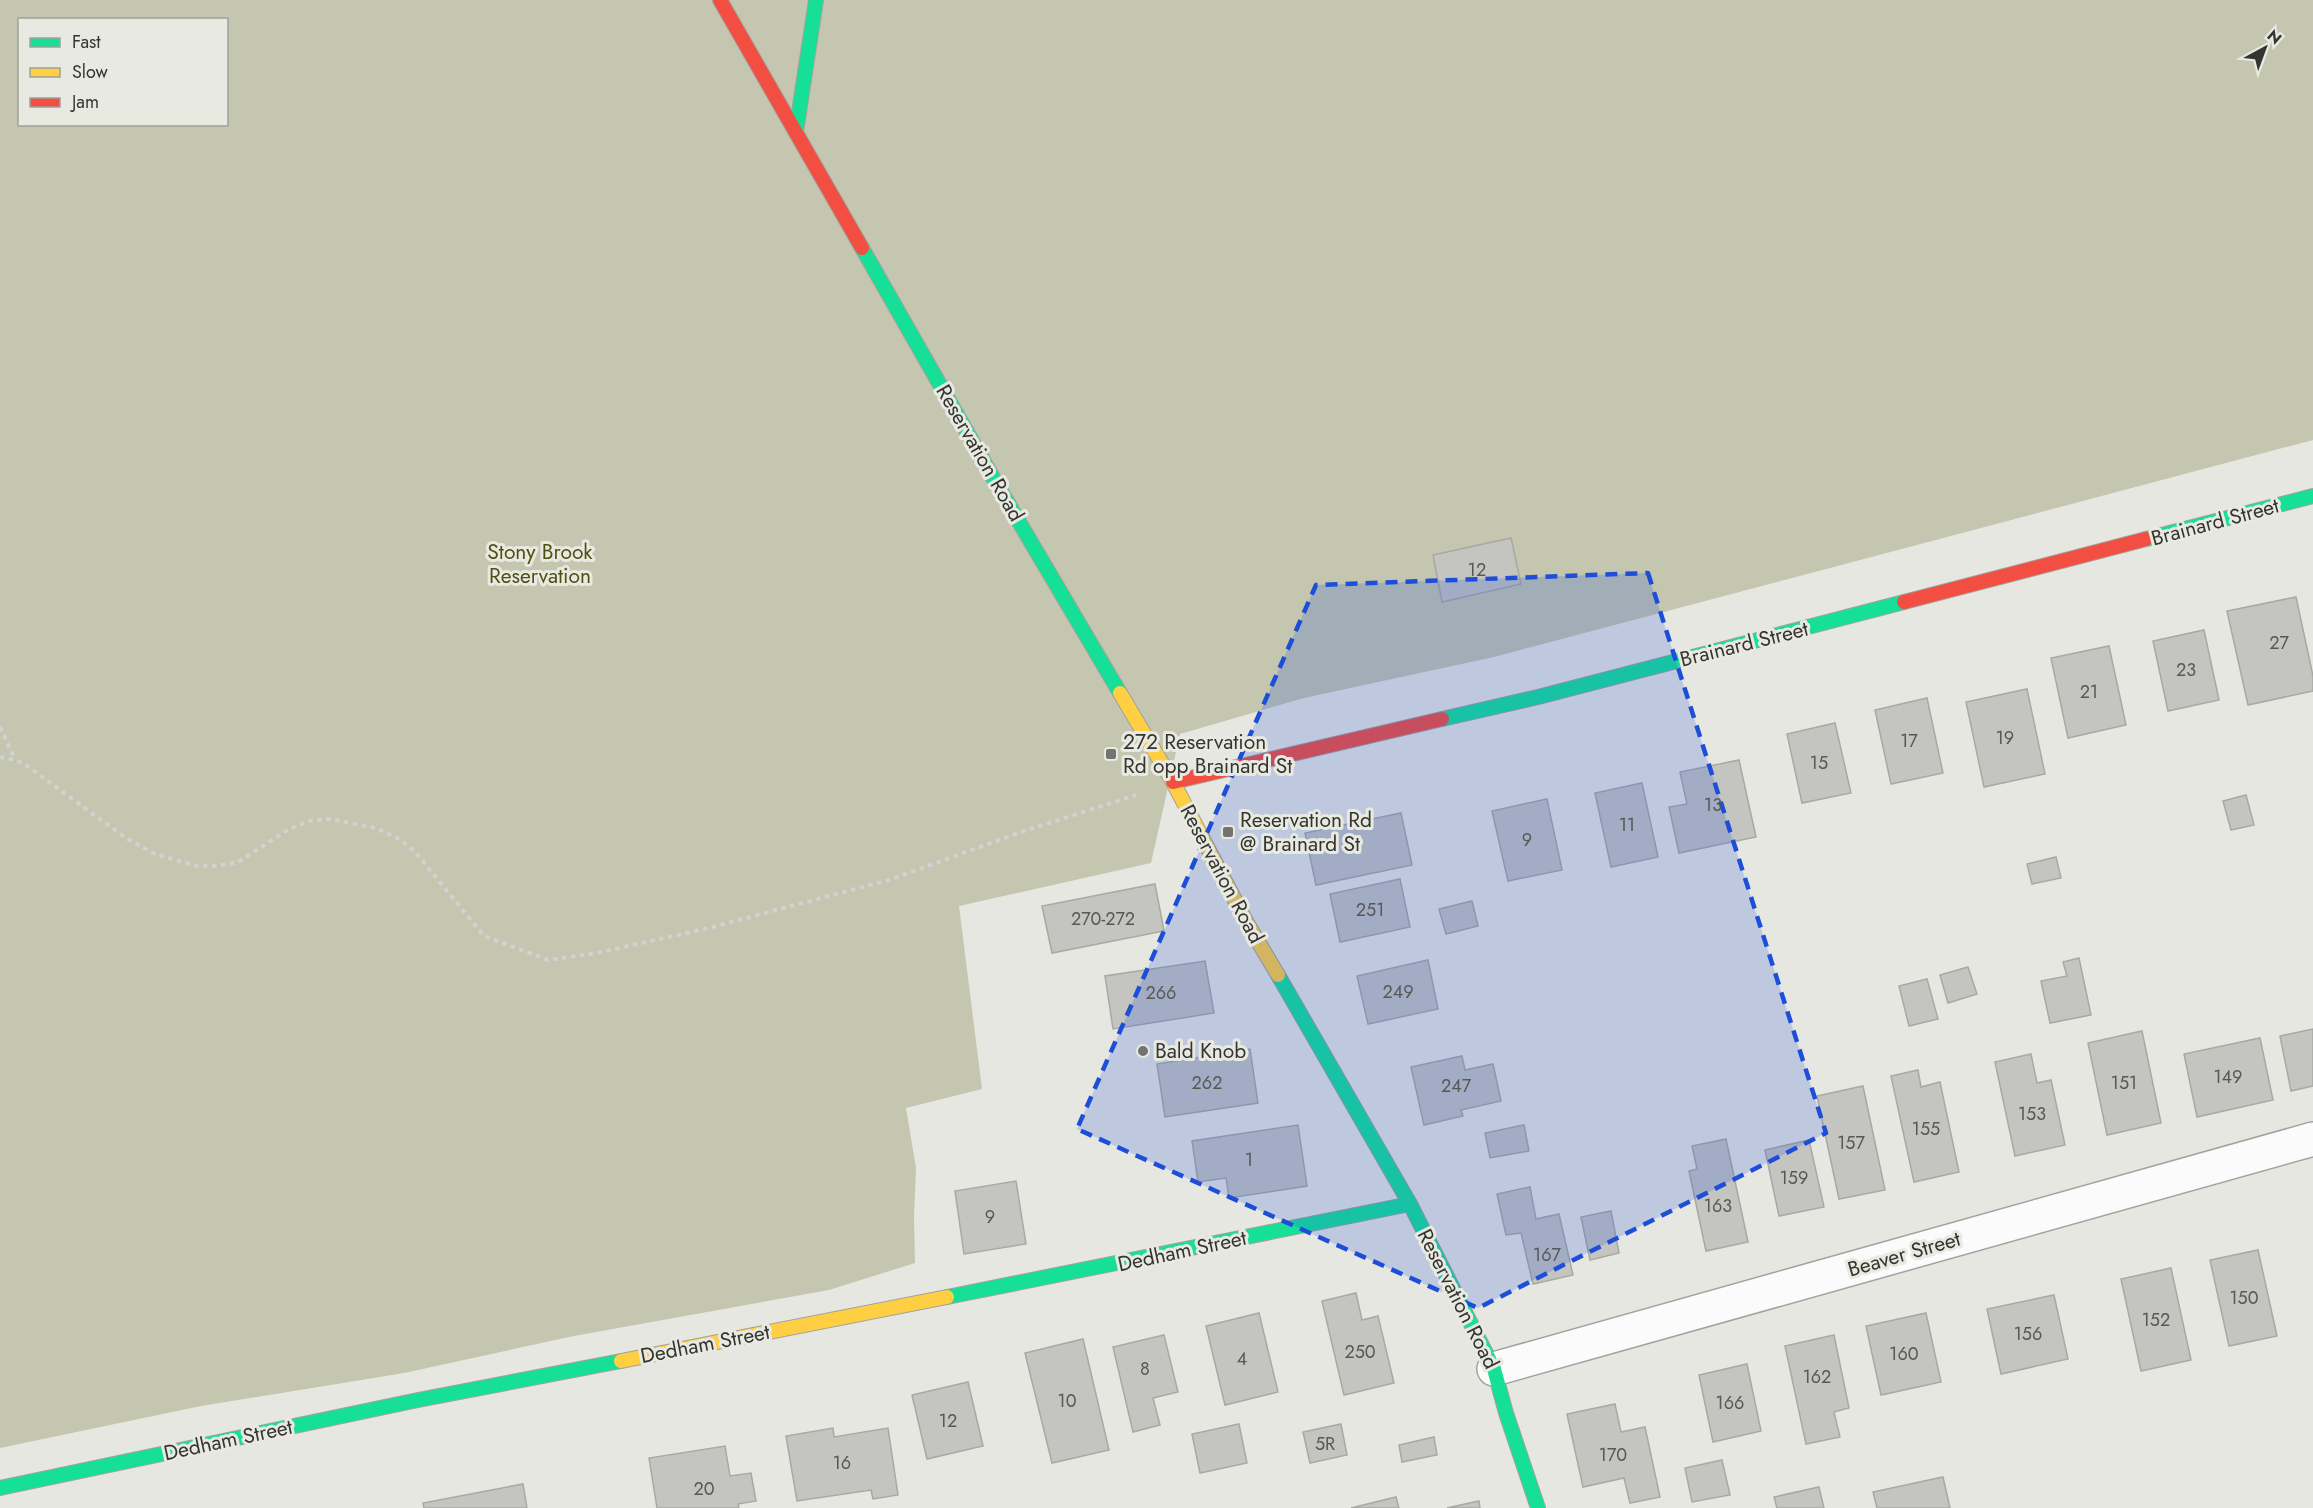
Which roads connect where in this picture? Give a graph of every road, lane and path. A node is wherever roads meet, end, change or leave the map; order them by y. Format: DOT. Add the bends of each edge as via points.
graph roads {
  1 [pos="720,0"];
  2 [pos="816,0"];
  3 [pos="796,132"];
  4 [pos="2313,496"];
  5 [pos="0,728"];
  6 [pos="0,758"];
  7 [pos="15,760"];
  8 [pos="1173,782"];
  9 [pos="2313,1139"];
  10 [pos="1410,1204"];
  11 [pos="1494,1369"];
  12 [pos="0,1488"];
  13 [pos="1538,1508"];
  1 -- 3 [label="street, Reservation Road"];
  2 -- 3 [label="street"];
  3 -- 8 [label="street, Reservation Road" via="992,476"];
  4 -- 8 [label="street, Brainard Street" via="1538,697"];
  5 -- 7 [label="path"];
  6 -- 7 [label="path"];
  7 -- 8 [label="path" via="126,838 155,854 197,866 238,862 289,829 309,821 330,819 376,828 401,840 416,853 484,936 548,960 709,928 889,880"];
  8 -- 10 [label="street, Reservation Road" via="1247,923"];
  9 -- 11 [label="street, Beaver Street"];
  10 -- 11 [label="street, Reservation Road"];
  10 -- 12 [label="street, Dedham Street" via="418,1400"];
  11 -- 13 [label="street, Reservation Road"];
}
